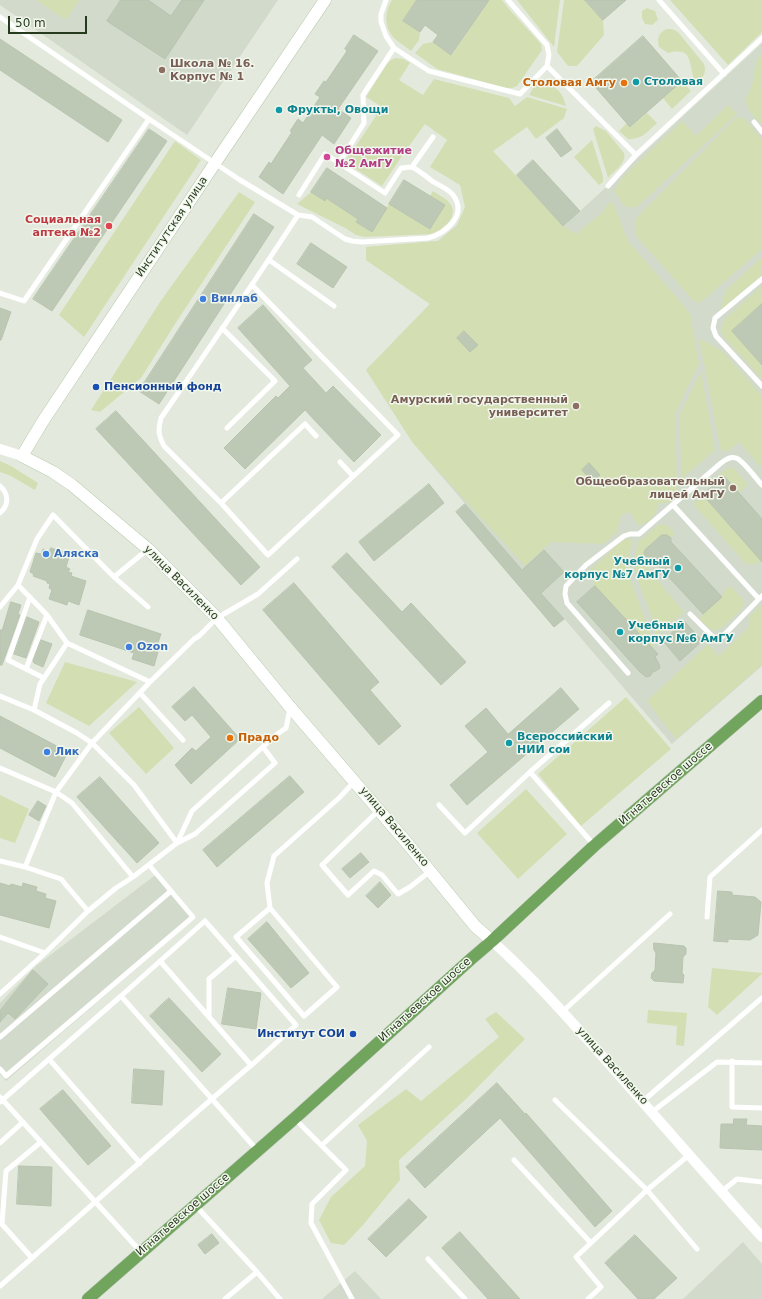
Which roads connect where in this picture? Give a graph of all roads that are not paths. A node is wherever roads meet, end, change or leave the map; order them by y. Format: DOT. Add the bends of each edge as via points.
graph roads {
  1 [pos="326,0"];
  2 [pos="386,0"];
  3 [pos="508,0"];
  4 [pos="659,0"];
  5 [pos="0,17"];
  6 [pos="762,38"];
  7 [pos="394,48"];
  8 [pos="547,66"];
  9 [pos="724,74"];
  10 [pos="149,119"];
  11 [pos="754,122"];
  12 [pos="762,132"];
  13 [pos="433,137"];
  14 [pos="636,155"];
  15 [pos="215,163"];
  16 [pos="339,163"];
  17 [pos="412,167"];
  18 [pos="608,186"];
  19 [pos="299,195"];
  20 [pos="298,215"];
  21 [pos="269,260"];
  22 [pos="762,280"];
  23 [pos="252,285"];
  24 [pos="0,293"];
  25 [pos="334,306"];
  26 [pos="222,328"];
  27 [pos="762,386"];
  28 [pos="227,428"];
  29 [pos="316,436"];
  30 [pos="0,449"];
  31 [pos="22,456"];
  32 [pos="340,462"];
  33 [pos="353,476"];
  34 [pos="762,485"];
  35 [pos="0,486"];
  36 [pos="221,503"];
  37 [pos="673,505"];
  38 [pos="0,513"];
  39 [pos="148,549"];
  40 [pos="297,559"];
  41 [pos="114,577"];
  42 [pos="18,585"];
  43 [pos="30,597"];
  44 [pos="761,597"];
  45 [pos="0,607"];
  46 [pos="148,607"];
  47 [pos="690,614"];
  48 [pos="47,615"];
  49 [pos="217,618"];
  50 [pos="66,643"];
  51 [pos="26,669"];
  52 [pos="628,673"];
  53 [pos="44,678"];
  54 [pos="150,682"];
  55 [pos="140,693"];
  56 [pos="0,696"];
  57 [pos="762,701"];
  58 [pos="608,703"];
  59 [pos="290,707"];
  60 [pos="34,710"];
  61 [pos="183,740"];
  62 [pos="92,743"];
  63 [pos="263,747"];
  64 [pos="0,768"];
  65 [pos="530,772"];
  66 [pos="354,781"];
  67 [pos="56,792"];
  68 [pos="439,806"];
  69 [pos="379,810"];
  70 [pos="762,830"];
  71 [pos="177,843"];
  72 [pos="594,846"];
  73 [pos="0,861"];
  74 [pos="148,865"];
  75 [pos="25,867"];
  76 [pos="430,871"];
  77 [pos="133,876"];
  78 [pos="171,892"];
  79 [pos="270,908"];
  80 [pos="88,911"];
  81 [pos="670,914"];
  82 [pos="707,917"];
  83 [pos="0,937"];
  84 [pos="492,941"];
  85 [pos="44,953"];
  86 [pos="236,956"];
  87 [pos="160,962"];
  88 [pos="0,994"];
  89 [pos="121,996"];
  90 [pos="762,998"];
  91 [pos="562,1012"];
  92 [pos="209,1017"];
  93 [pos="0,1037"];
  94 [pos="429,1047"];
  95 [pos="49,1059"];
  96 [pos="732,1061"];
  97 [pos="762,1063"];
  98 [pos="250,1065"];
  99 [pos="0,1070"];
  100 [pos="1,1100"];
  101 [pos="212,1100"];
  102 [pos="555,1100"];
  103 [pos="643,1101"];
  104 [pos="762,1108"];
  105 [pos="652,1112"];
  106 [pos="295,1118"];
  107 [pos="23,1122"];
  108 [pos="41,1142"];
  109 [pos="0,1143"];
  110 [pos="322,1145"];
  111 [pos="257,1151"];
  112 [pos="689,1155"];
  113 [pos="514,1160"];
  114 [pos="140,1163"];
  115 [pos="762,1182"];
  116 [pos="647,1190"];
  117 [pos="721,1192"];
  118 [pos="96,1202"];
  119 [pos="195,1205"];
  120 [pos="1,1222"];
  121 [pos="762,1238"];
  122 [pos="590,1242"];
  123 [pos="697,1249"];
  124 [pos="141,1252"];
  125 [pos="32,1258"];
  126 [pos="428,1259"];
  127 [pos="257,1272"];
  128 [pos="0,1286"];
  129 [pos="88,1299"];
  130 [pos="225,1299"];
  131 [pos="280,1299"];
  132 [pos="352,1299"];
  133 [pos="465,1299"];
  134 [pos="588,1299"];
  1 -- 15 [label="main road, Институтская улица"];
  2 -- 7 [label="lane" via="381,22"];
  3 -- 8 [label="lane" via="547,45"];
  4 -- 9 [label="lane"];
  5 -- 10 [label="lane"];
  6 -- 9 [label="lane"];
  7 -- 8 [label="lane" via="429,71 520,94"];
  7 -- 16 [label="lane" via="363,95 364,123"];
  8 -- 14 [label="lane"];
  9 -- 14 [label="lane"];
  10 -- 15 [label="lane"];
  10 -- 24 [label="lane" via="24,301"];
  11 -- 12 [label="lane"];
  13 -- 17 [label="lane"];
  14 -- 18 [label="lane"];
  15 -- 20 [label="lane"];
  15 -- 31 [label="main road, Институтская улица"];
  16 -- 17 [label="lane" via="385,193 402,168"];
  16 -- 19 [label="lane" via="325,154"];
  17 -- 20 [label="lane" via="453,194 457,204 456,219 438,235 421,239 352,241 312,217"];
  20 -- 21 [label="lane"];
  21 -- 23 [label="lane"];
  21 -- 25 [label="lane"];
  22 -- 27 [label="lane" via="715,318 713,328 716,336"];
  23 -- 26 [label="lane"];
  23 -- 33 [label="lane" via="398,435"];
  26 -- 28 [label="lane" via="275,381"];
  26 -- 36 [label="lane" via="161,418 159,436 164,446"];
  29 -- 36 [label="lane" via="305,424"];
  30 -- 31 [label="street, улица Василенко"];
  31 -- 39 [label="main road, улица Василенко" via="72,485"];
  32 -- 33 [label="lane"];
  33 -- 36 [label="lane" via="268,555"];
  34 -- 37 [label="lane" via="741,461 735,457 728,458"];
  35 -- 38 [label="lane" via="5,490 7,503"];
  37 -- 44 [label="lane"];
  37 -- 52 [label="lane" via="639,534 624,536 586,565 566,586 564,594 567,603"];
  39 -- 41 [label="lane"];
  39 -- 49 [label="main road, улица Василенко"];
  40 -- 49 [label="lane" via="258,594"];
  41 -- 42 [label="lane" via="53,515 37,539"];
  41 -- 46 [label="lane"];
  42 -- 43 [label="lane"];
  42 -- 45 [label="lane"];
  43 -- 48 [label="lane"];
  43 -- 51 [label="lane" via="8,660"];
  44 -- 47 [label="lane" via="722,637 712,636"];
  48 -- 50 [label="lane"];
  48 -- 51 [label="lane"];
  49 -- 54 [label="lane"];
  49 -- 59 [label="main road, улица Василенко"];
  50 -- 53 [label="lane"];
  50 -- 54 [label="lane"];
  51 -- 53 [label="lane"];
  53 -- 60 [label="lane" via="40,684"];
  54 -- 55 [label="lane"];
  55 -- 61 [label="lane"];
  55 -- 62 [label="lane"];
  56 -- 60 [label="lane"];
  57 -- 72 [label="main road, Игнатьевское шоссе"];
  58 -- 65 [label="lane"];
  59 -- 63 [label="lane" via="286,728"];
  59 -- 66 [label="main road, улица Василенко"];
  60 -- 62 [label="lane"];
  62 -- 67 [label="lane"];
  62 -- 71 [label="lane" via="134,785"];
  63 -- 71 [label="lane" via="192,811"];
  63 -- 71 [label="lane" via="275,763 195,834"];
  64 -- 67 [label="lane"];
  65 -- 68 [label="lane" via="465,832"];
  65 -- 72 [label="lane"];
  66 -- 69 [label="main road, улица Василенко"];
  66 -- 79 [label="lane" via="339,798 274,856 267,883"];
  67 -- 75 [label="lane"];
  67 -- 77 [label="lane" via="72,803"];
  69 -- 76 [label="main road, улица Василенко"];
  69 -- 76 [label="lane" via="322,865 348,895 374,871 382,875 398,894"];
  70 -- 82 [label="lane" via="710,877"];
  71 -- 74 [label="lane"];
  72 -- 84 [label="main road, Игнатьевское шоссе"];
  73 -- 75 [label="lane"];
  74 -- 77 [label="lane"];
  74 -- 78 [label="lane"];
  75 -- 80 [label="lane" via="61,879"];
  76 -- 84 [label="main road, улица Василенко" via="475,926"];
  77 -- 80 [label="lane"];
  78 -- 93 [label="lane"];
  78 -- 99 [label="lane" via="193,917 6,1076"];
  79 -- 79 [label="lane" via="337,987 304,1016 236,937"];
  80 -- 85 [label="lane"];
  81 -- 91 [label="lane"];
  83 -- 85 [label="lane"];
  84 -- 91 [label="street, улица Василенко"];
  84 -- 106 [label="main road, Игнатьевское шоссе"];
  85 -- 88 [label="lane"];
  86 -- 87 [label="lane" via="205,921"];
  86 -- 92 [label="lane" via="209,979"];
  86 -- 98 [label="lane" via="296,1025"];
  87 -- 89 [label="lane"];
  87 -- 92 [label="lane"];
  89 -- 95 [label="lane"];
  89 -- 101 [label="lane"];
  90 -- 103 [label="lane"];
  91 -- 103 [label="street, улица Василенко"];
  92 -- 98 [label="lane"];
  94 -- 110 [label="lane"];
  95 -- 100 [label="lane"];
  95 -- 114 [label="lane"];
  96 -- 97 [label="lane"];
  96 -- 104 [label="lane" via="732,1107"];
  96 -- 105 [label="lane" via="717,1062"];
  98 -- 101 [label="lane"];
  100 -- 107 [label="lane"];
  101 -- 111 [label="lane"];
  101 -- 114 [label="lane"];
  102 -- 116 [label="lane"];
  103 -- 105 [label="street, улица Василенко"];
  105 -- 112 [label="street, улица Василенко"];
  106 -- 110 [label="lane"];
  106 -- 111 [label="main road, Игнатьевское шоссе"];
  107 -- 108 [label="lane"];
  107 -- 109 [label="lane"];
  108 -- 118 [label="lane"];
  108 -- 120 [label="lane" via="6,1171"];
  110 -- 132 [label="lane" via="346,1170 312,1204 311,1223"];
  111 -- 119 [label="main road, Игнатьевское шоссе"];
  112 -- 116 [label="lane"];
  112 -- 117 [label="street, улица Василенко"];
  113 -- 122 [label="lane"];
  114 -- 118 [label="lane"];
  115 -- 117 [label="lane" via="737,1179"];
  116 -- 122 [label="lane"];
  116 -- 123 [label="lane"];
  117 -- 121 [label="street, улица Василенко"];
  118 -- 124 [label="lane"];
  118 -- 125 [label="lane"];
  119 -- 124 [label="main road, Игнатьевское шоссе"];
  119 -- 127 [label="lane"];
  120 -- 125 [label="lane"];
  122 -- 134 [label="lane" via="576,1257 601,1287"];
  124 -- 129 [label="main road, Игнатьевское шоссе"];
  125 -- 128 [label="lane"];
  126 -- 133 [label="lane"];
  127 -- 130 [label="lane"];
  127 -- 131 [label="lane"];
}
